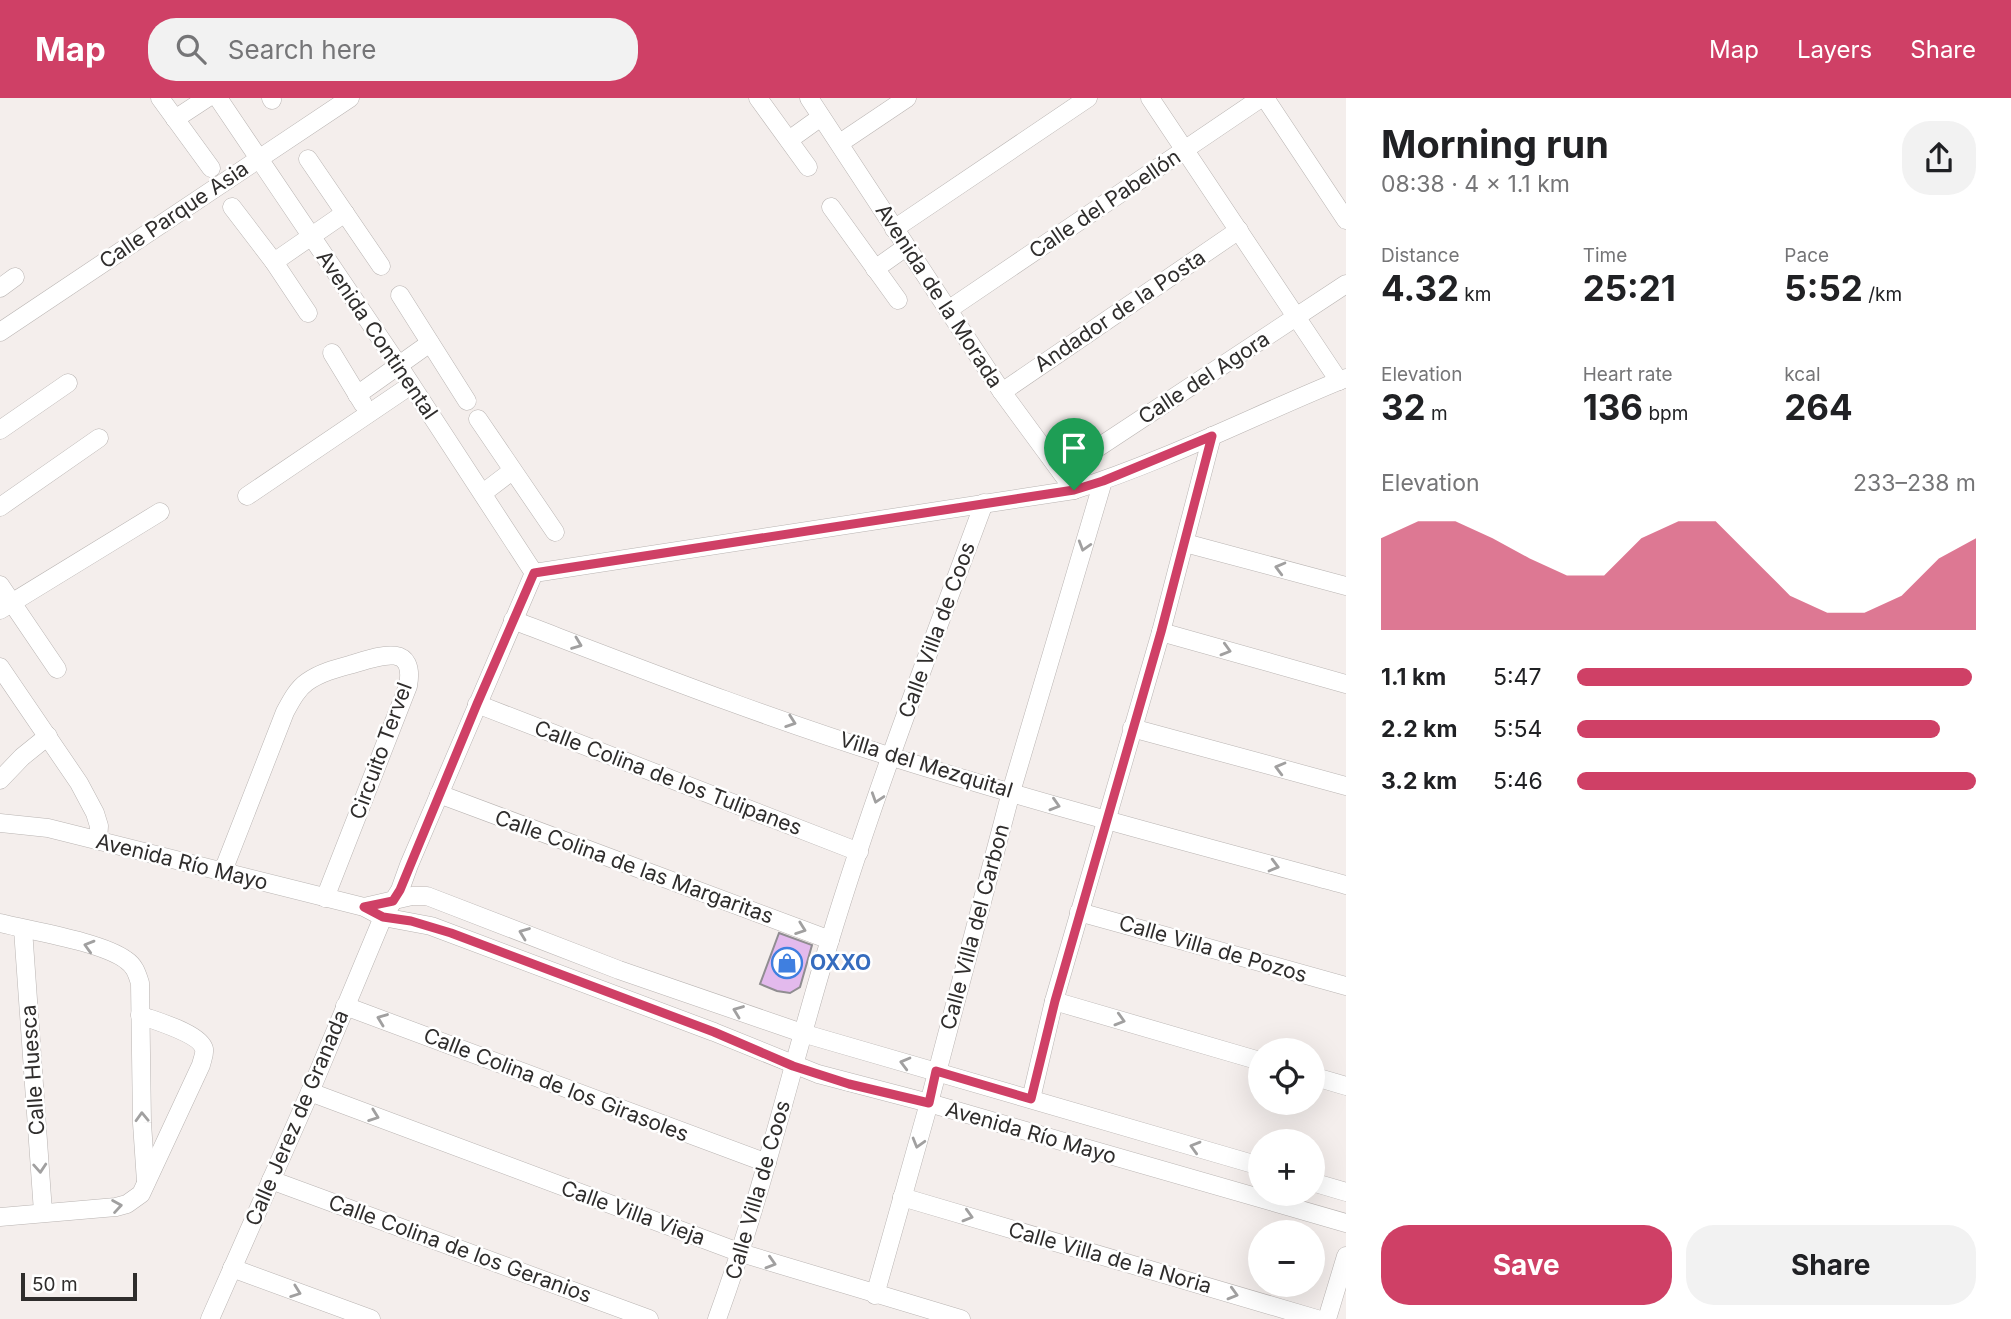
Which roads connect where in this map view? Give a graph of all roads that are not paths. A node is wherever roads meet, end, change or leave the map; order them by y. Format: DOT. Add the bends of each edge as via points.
graph roads {
  1 [pos="160,98"];
  2 [pos="207,98"];
  3 [pos="218,98"];
  4 [pos="350,98"];
  5 [pos="758,98"];
  6 [pos="809,98"];
  7 [pos="907,98"];
  8 [pos="1088,98"];
  9 [pos="1150,98"];
  10 [pos="1264,98"];
  11 [pos="821,117"];
  12 [pos="175,119"];
  13 [pos="789,140"];
  14 [pos="839,143"];
  15 [pos="1185,150"];
  16 [pos="259,158"];
  17 [pos="308,159"];
  18 [pos="807,167"];
  19 [pos="211,168"];
  20 [pos="232,207"];
  21 [pos="831,207"];
  22 [pos="345,213"];
  23 [pos="1346,220"];
  24 [pos="894,229"];
  25 [pos="1238,230"];
  26 [pos="312,237"];
  27 [pos="906,247"];
  28 [pos="274,262"];
  29 [pos="381,266"];
  30 [pos="875,269"];
  31 [pos="1346,284"];
  32 [pos="400,295"];
  33 [pos="898,300"];
  34 [pos="948,310"];
  35 [pos="308,313"];
  36 [pos="1298,317"];
  37 [pos="0,332"];
  38 [pos="430,343"];
  39 [pos="332,353"];
  40 [pos="399,366"];
  41 [pos="1343,380"];
  42 [pos="68,383"];
  43 [pos="411,385"];
  44 [pos="1002,392"];
  45 [pos="357,395"];
  46 [pos="467,401"];
  47 [pos="368,412"];
  48 [pos="478,419"];
  49 [pos="0,430"];
  50 [pos="1212,436"];
  51 [pos="99,438"];
  52 [pos="512,471"];
  53 [pos="1061,472"];
  54 [pos="1103,481"];
  55 [pos="1074,490"];
  56 [pos="483,493"];
  57 [pos="247,496"];
  58 [pos="984,503"];
  59 [pos="0,507"];
  60 [pos="160,512"];
  61 [pos="555,532"];
  62 [pos="1185,543"];
  63 [pos="534,573"];
  64 [pos="0,585"];
  65 [pos="1346,586"];
  66 [pos="6,606"];
  67 [pos="513,620"];
  68 [pos="1161,632"];
  69 [pos="0,667"];
  70 [pos="57,669"];
  71 [pos="1346,684"];
  72 [pos="477,704"];
  73 [pos="1132,728"];
  74 [pos="48,736"];
  75 [pos="22,757"];
  76 [pos="891,757"];
  77 [pos="0,764"];
  78 [pos="0,780"];
  79 [pos="1346,786"];
  80 [pos="1011,792"];
  81 [pos="439,794"];
  82 [pos="1107,821"];
  83 [pos="0,823"];
  84 [pos="98,841"];
  85 [pos="859,852"];
  86 [pos="223,871"];
  87 [pos="1346,885"];
  88 [pos="325,898"];
  89 [pos="393,901"];
  90 [pos="364,907"];
  91 [pos="1079,912"];
  92 [pos="383,917"];
  93 [pos="0,923"];
  94 [pos="23,929"];
  95 [pos="830,940"];
  96 [pos="1346,986"];
  97 [pos="1055,1001"];
  98 [pos="345,1006"];
  99 [pos="140,1015"];
  100 [pos="802,1033"];
  101 [pos="1248,1057"];
  102 [pos="793,1066"];
  103 [pos="936,1071"];
  104 [pos="1325,1080"];
  105 [pos="1346,1086"];
  106 [pos="310,1092"];
  107 [pos="1031,1099"];
  108 [pos="929,1103"];
  109 [pos="1248,1162"];
  110 [pos="767,1163"];
  111 [pos="271,1180"];
  112 [pos="146,1185"];
  113 [pos="1325,1186"];
  114 [pos="1346,1192"];
  115 [pos="902,1197"];
  116 [pos="43,1212"];
  117 [pos="0,1217"];
  118 [pos="1346,1223"];
  119 [pos="741,1253"];
  120 [pos="1346,1256"];
  121 [pos="232,1268"];
  122 [pos="876,1295"];
  123 [pos="210,1319"];
  124 [pos="371,1319"];
  125 [pos="649,1319"];
  126 [pos="717,1319"];
  127 [pos="961,1319"];
  128 [pos="1317,1319"];
  129 [pos="1327,1319"];
  1 -- 12 [label="street"];
  2 -- 12 [label="street"];
  3 -- 16 [label="street, Avenida Continental"];
  4 -- 16 [label="street, Calle Parque Asia"];
  5 -- 13 [label="street"];
  6 -- 11 [label="street, Avenida de la Morada"];
  7 -- 14 [label="street"];
  8 -- 24 [label="street"];
  9 -- 15 [label="street"];
  10 -- 15 [label="street, Calle del Pabellón"];
  10 -- 23 [label="street"];
  11 -- 13 [label="street"];
  11 -- 14 [label="street, Avenida de la Morada"];
  12 -- 19 [label="street"];
  13 -- 18 [label="street"];
  14 -- 24 [label="street, Avenida de la Morada"];
  15 -- 25 [label="street"];
  15 -- 34 [label="street, Calle del Pabellón"];
  16 -- 26 [label="street, Avenida Continental"];
  16 -- 37 [label="street, Calle Parque Asia"];
  17 -- 22 [label="street"];
  20 -- 28 [label="street"];
  21 -- 30 [label="street"];
  22 -- 26 [label="street"];
  22 -- 29 [label="street"];
  24 -- 27 [label="street, Avenida de la Morada"];
  25 -- 36 [label="street"];
  25 -- 44 [label="street, Andador de la Posta"];
  26 -- 28 [label="street"];
  26 -- 40 [label="street, Avenida Continental"];
  27 -- 30 [label="street"];
  27 -- 34 [label="street, Avenida de la Morada"];
  28 -- 35 [label="street"];
  30 -- 33 [label="street"];
  31 -- 36 [label="street, Calle del Agora"];
  32 -- 38 [label="street"];
  34 -- 44 [label="street, Avenida de la Morada"];
  36 -- 41 [label="street"];
  36 -- 53 [label="street, Calle del Agora"];
  38 -- 40 [label="street"];
  38 -- 46 [label="street"];
  39 -- 45 [label="street"];
  40 -- 43 [label="street, Avenida Continental"];
  40 -- 45 [label="street"];
  41 -- 50 [label="street"];
  42 -- 49 [label="street"];
  43 -- 47 [label="street"];
  43 -- 56 [label="street, Avenida Continental"];
  44 -- 53 [label="street, Avenida de la Morada"];
  45 -- 47 [label="street"];
  47 -- 57 [label="street"];
  48 -- 52 [label="street"];
  50 -- 54 [label="street"];
  50 -- 62 [label="street"];
  51 -- 59 [label="street"];
  52 -- 56 [label="street"];
  52 -- 61 [label="street"];
  53 -- 55 [label="street, Avenida de la Morada"];
  54 -- 55 [label="street"];
  54 -- 80 [label="street, Calle Villa del Carbon, one-way"];
  55 -- 58 [label="street"];
  56 -- 63 [label="street, Avenida Continental"];
  58 -- 63 [label="street"];
  58 -- 76 [label="street, Calle Villa de Coos"];
  60 -- 66 [label="street"];
  65 -- 62 [label="street, one-way"];
  62 -- 68 [label="street"];
  63 -- 67 [label="street, Calle Jerez de Granada"];
  64 -- 66 [label="street"];
  66 -- 70 [label="street"];
  67 -- 72 [label="street, Calle Jerez de Granada"];
  67 -- 76 [label="street, Villa del Mezquital, one-way"];
  68 -- 71 [label="street, one-way"];
  68 -- 73 [label="street"];
  69 -- 74 [label="street"];
  72 -- 81 [label="street, Calle Jerez de Granada"];
  72 -- 85 [label="street, Calle Colina de los Tulipanes"];
  79 -- 73 [label="street, one-way"];
  73 -- 82 [label="street"];
  74 -- 75 [label="street"];
  74 -- 84 [label="street" via="94,813"];
  75 -- 77 [label="street"];
  75 -- 78 [label="street"];
  76 -- 80 [label="street, Villa del Mezquital"];
  76 -- 85 [label="street, Calle Villa de Coos, one-way"];
  80 -- 82 [label="street, Villa del Mezquital, one-way"];
  80 -- 103 [label="street, Calle Villa del Carbon"];
  81 -- 89 [label="street, Calle Jerez de Granada"];
  81 -- 95 [label="street, Calle Colina de las Margaritas, one-way"];
  82 -- 87 [label="street, Villa del Mezquital, one-way"];
  82 -- 91 [label="street"];
  83 -- 84 [label="street, Avenida Río Mayo" via="48,828"];
  84 -- 86 [label="street, Avenida Río Mayo"];
  85 -- 95 [label="street, Calle Villa de Coos"];
  86 -- 88 [label="street, Avenida Río Mayo"];
  86 -- 88 [label="street, Circuito Tervel" via="285,712 298,690 330,671 382,655 401,657 409,667 408,686"];
  88 -- 90 [label="street, Avenida Río Mayo"];
  89 -- 90 [label="street, Avenida Río Mayo"];
  89 -- 92 [label="street, Calle Jerez de Granada"];
  100 -- 89 [label="street, Avenida Río Mayo, one-way" via="619,970 427,896"];
  90 -- 92 [label="street, Avenida Río Mayo"];
  91 -- 96 [label="street, Calle Villa de Pozos"];
  91 -- 97 [label="street"];
  92 -- 98 [label="street, Calle Jerez de Granada"];
  92 -- 102 [label="street, Avenida Río Mayo" via="431,926"];
  93 -- 94 [label="street"];
  99 -- 94 [label="street, one-way" via="137,973 125,959"];
  94 -- 116 [label="street, Calle Huesca, one-way"];
  95 -- 100 [label="street, Calle Villa de Coos"];
  97 -- 101 [label="street, one-way"];
  97 -- 107 [label="street"];
  98 -- 106 [label="street, Calle Jerez de Granada"];
  110 -- 98 [label="street, Calle Colina de los Girasoles, one-way"];
  112 -- 99 [label="street, one-way"];
  99 -- 112 [label="street" via="191,1035 200,1041 204,1052"];
  100 -- 102 [label="street, Calle Villa de Coos"];
  103 -- 100 [label="street, Avenida Río Mayo, one-way"];
  102 -- 108 [label="street, Avenida Río Mayo"];
  102 -- 110 [label="street, Calle Villa de Coos"];
  103 -- 107 [label="street, Avenida Río Mayo"];
  103 -- 108 [label="street, Calle Villa del Carbon"];
  104 -- 105 [label="street"];
  106 -- 111 [label="street, Calle Jerez de Granada"];
  106 -- 119 [label="street, Calle Villa Vieja, one-way"];
  109 -- 107 [label="street, Avenida Río Mayo, one-way"];
  108 -- 115 [label="street, Calle Villa del Carbon, one-way"];
  108 -- 118 [label="street, Avenida Río Mayo"];
  110 -- 119 [label="street, Calle Villa de Coos"];
  111 -- 121 [label="street, Calle Jerez de Granada"];
  111 -- 125 [label="street, Calle Colina de los Geranios"];
  116 -- 112 [label="street, one-way" via="127,1204"];
  113 -- 114 [label="street"];
  115 -- 122 [label="street, Calle Villa del Carbon"];
  115 -- 128 [label="street, Calle Villa de la Noria, one-way"];
  116 -- 117 [label="street"];
  119 -- 122 [label="street, Calle Villa Vieja, one-way"];
  119 -- 126 [label="street, Calle Villa de Coos"];
  120 -- 129 [label="street"];
  121 -- 123 [label="street, Calle Jerez de Granada"];
  121 -- 124 [label="street, one-way"];
  122 -- 127 [label="street, Calle Villa Vieja"];
}
